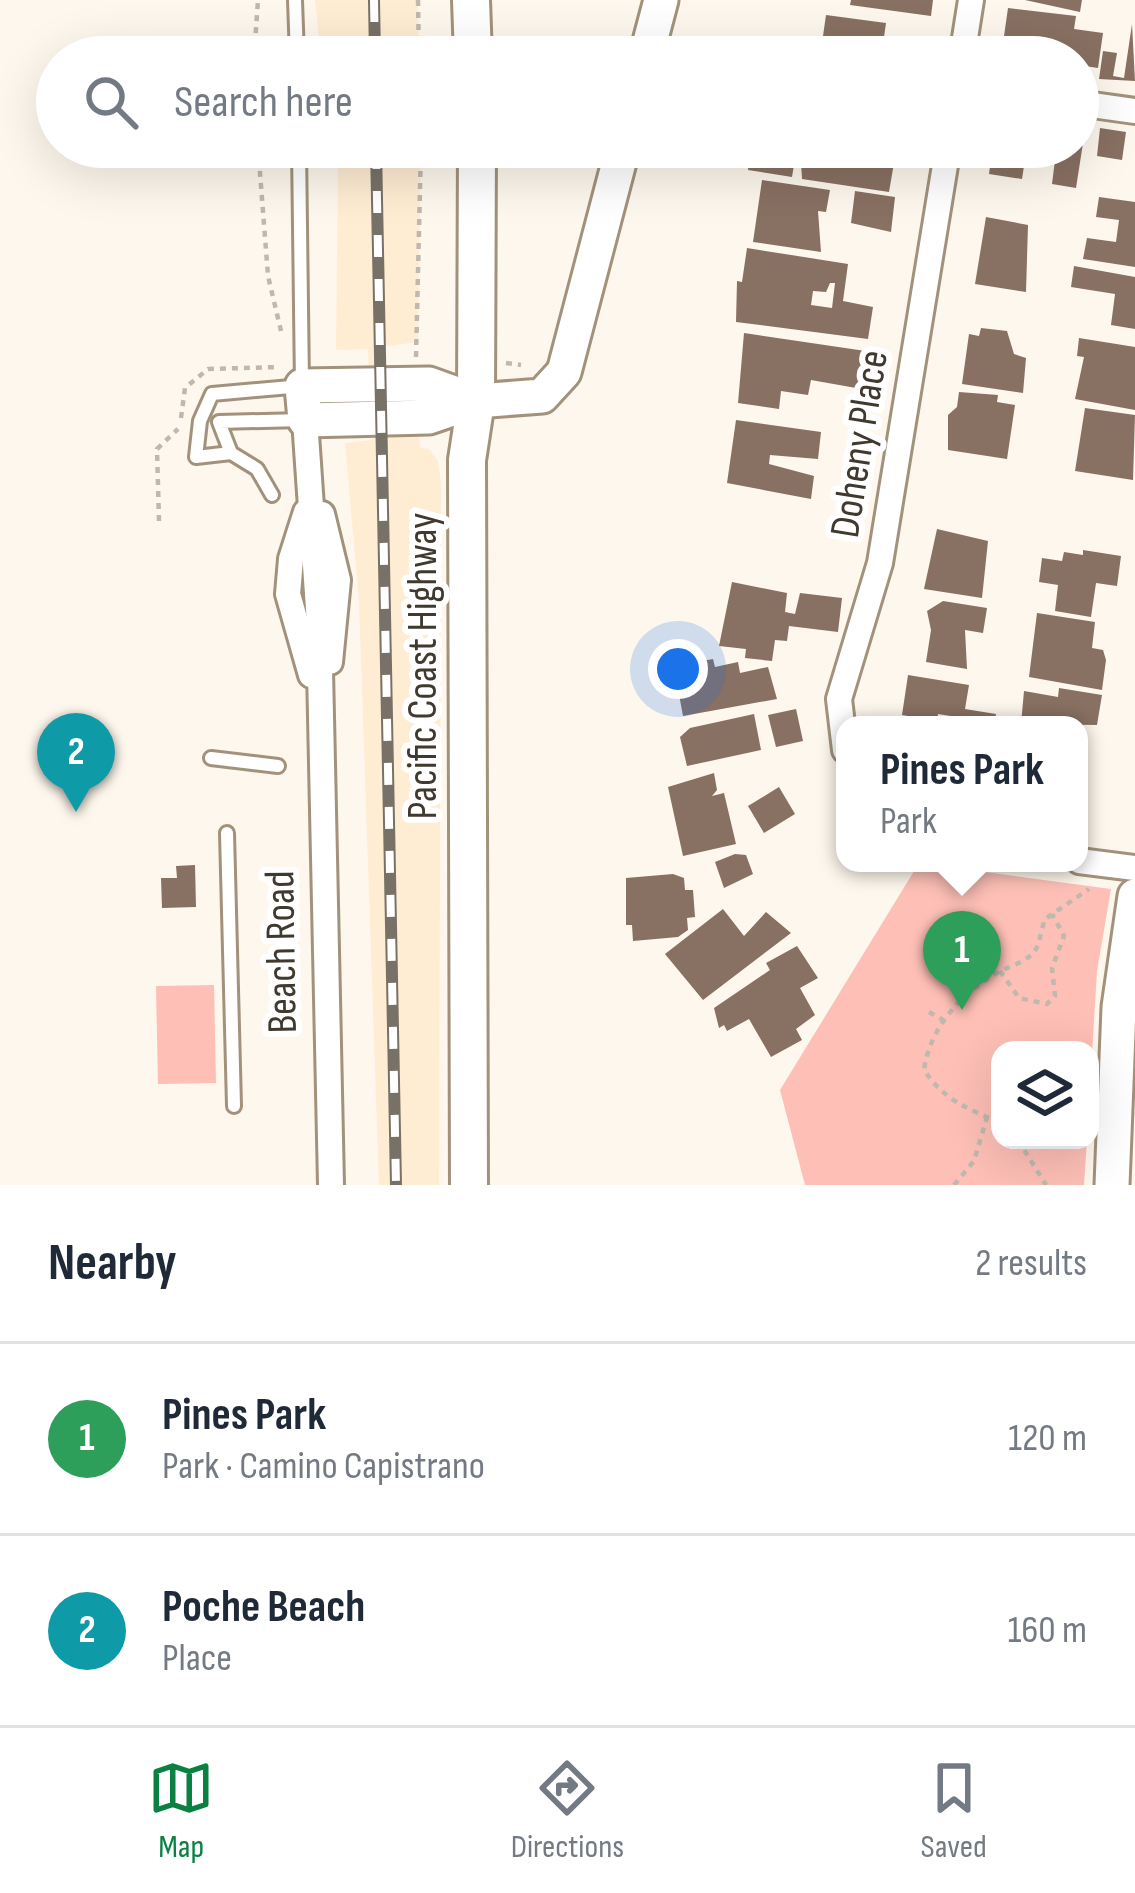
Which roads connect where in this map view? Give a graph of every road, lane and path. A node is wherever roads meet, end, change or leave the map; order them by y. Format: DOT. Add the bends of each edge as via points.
graph roads {
  1 [pos="258,0"];
  2 [pos="295,0"];
  3 [pos="418,0"];
  4 [pos="471,0"];
  5 [pos="661,0"];
  6 [pos="971,0"];
  7 [pos="255,36"];
  8 [pos="296,36"];
  9 [pos="419,36"];
  10 [pos="472,36"];
  11 [pos="652,36"];
  12 [pos="965,36"];
  13 [pos="1099,106"];
  14 [pos="1135,111"];
  15 [pos="260,168"];
  16 [pos="298,168"];
  17 [pos="421,168"];
  18 [pos="477,168"];
  19 [pos="616,168"];
  20 [pos="945,168"];
  21 [pos="282,335"];
  22 [pos="281,351"];
  23 [pos="416,360"];
  24 [pos="292,376"];
  25 [pos="476,401"];
  26 [pos="305,420"];
  27 [pos="231,453"];
  28 [pos="310,488"];
  29 [pos="272,495"];
  30 [pos="841,716"];
  31 [pos="321,718"];
  32 [pos="211,758"];
  33 [pos="278,766"];
  34 [pos="226,833"];
  35 [pos="1088,862"];
  36 [pos="1135,868"];
  37 [pos="1096,884"];
  38 [pos="1135,896"];
  39 [pos="1051,913"];
  40 [pos="1000,971"];
  41 [pos="929,1012"];
  42 [pos="943,1020"];
  43 [pos="919,1049"];
  44 [pos="927,1053"];
  45 [pos="234,1106"];
  46 [pos="987,1117"];
  47 [pos="991,1119"];
  48 [pos="1125,1144"];
  49 [pos="1024,1149"];
  50 [pos="331,1185"];
  51 [pos="469,1185"];
  52 [pos="954,1185"];
  53 [pos="1046,1185"];
  54 [pos="1112,1185"];
  1 -- 7 [label="path"];
  2 -- 8 [label="lane"];
  3 -- 9 [label="path"];
  4 -- 10 [label="main road"];
  5 -- 11 [label="main road"];
  6 -- 12 [label="street"];
  13 -- 14 [label="street"];
  15 -- 21 [label="path" via="268,276"];
  16 -- 24 [label="lane"];
  17 -- 23 [label="path"];
  18 -- 25 [label="main road, Pacific Coast Highway"];
  19 -- 25 [label="main road" via="560,382 542,396"];
  20 -- 30 [label="street, Doheny Place" via="880,563 839,699"];
  22 -- 24 [label="path"];
  24 -- 25 [label="main road" via="429,383"];
  24 -- 26 [label="main road, Beach Road"];
  24 -- 27 [label="lane" via="212,394 196,457"];
  25 -- 26 [label="main road" via="429,417"];
  25 -- 51 [label="main road, Pacific Coast Highway" via="467,460"];
  26 -- 27 [label="lane" via="226,418 218,428"];
  26 -- 28 [label="street, Beach Road"];
  27 -- 29 [label="lane" via="257,469"];
  28 -- 31 [label="street, Beach Road"];
  28 -- 31 [label="street, Beach Road" via="288,594"];
  31 -- 50 [label="street, Beach Road"];
  32 -- 33 [label="lane"];
  34 -- 45 [label="lane"];
  35 -- 36 [label="street"];
  37 -- 39 [label="path"];
  38 -- 48 [label="main road" via="1119,1007"];
  39 -- 40 [label="path" via="1036,950"];
  39 -- 40 [label="path" via="1064,936 1052,968 1055,996 1047,1004 1019,998"];
  40 -- 42 [label="path"];
  41 -- 42 [label="path"];
  42 -- 44 [label="path"];
  43 -- 44 [label="path"];
  44 -- 46 [label="path" via="925,1070 937,1089"];
  46 -- 47 [label="path"];
  46 -- 52 [label="path" via="974,1161"];
  48 -- 54 [label="main road"];
  49 -- 53 [label="path"];
}
